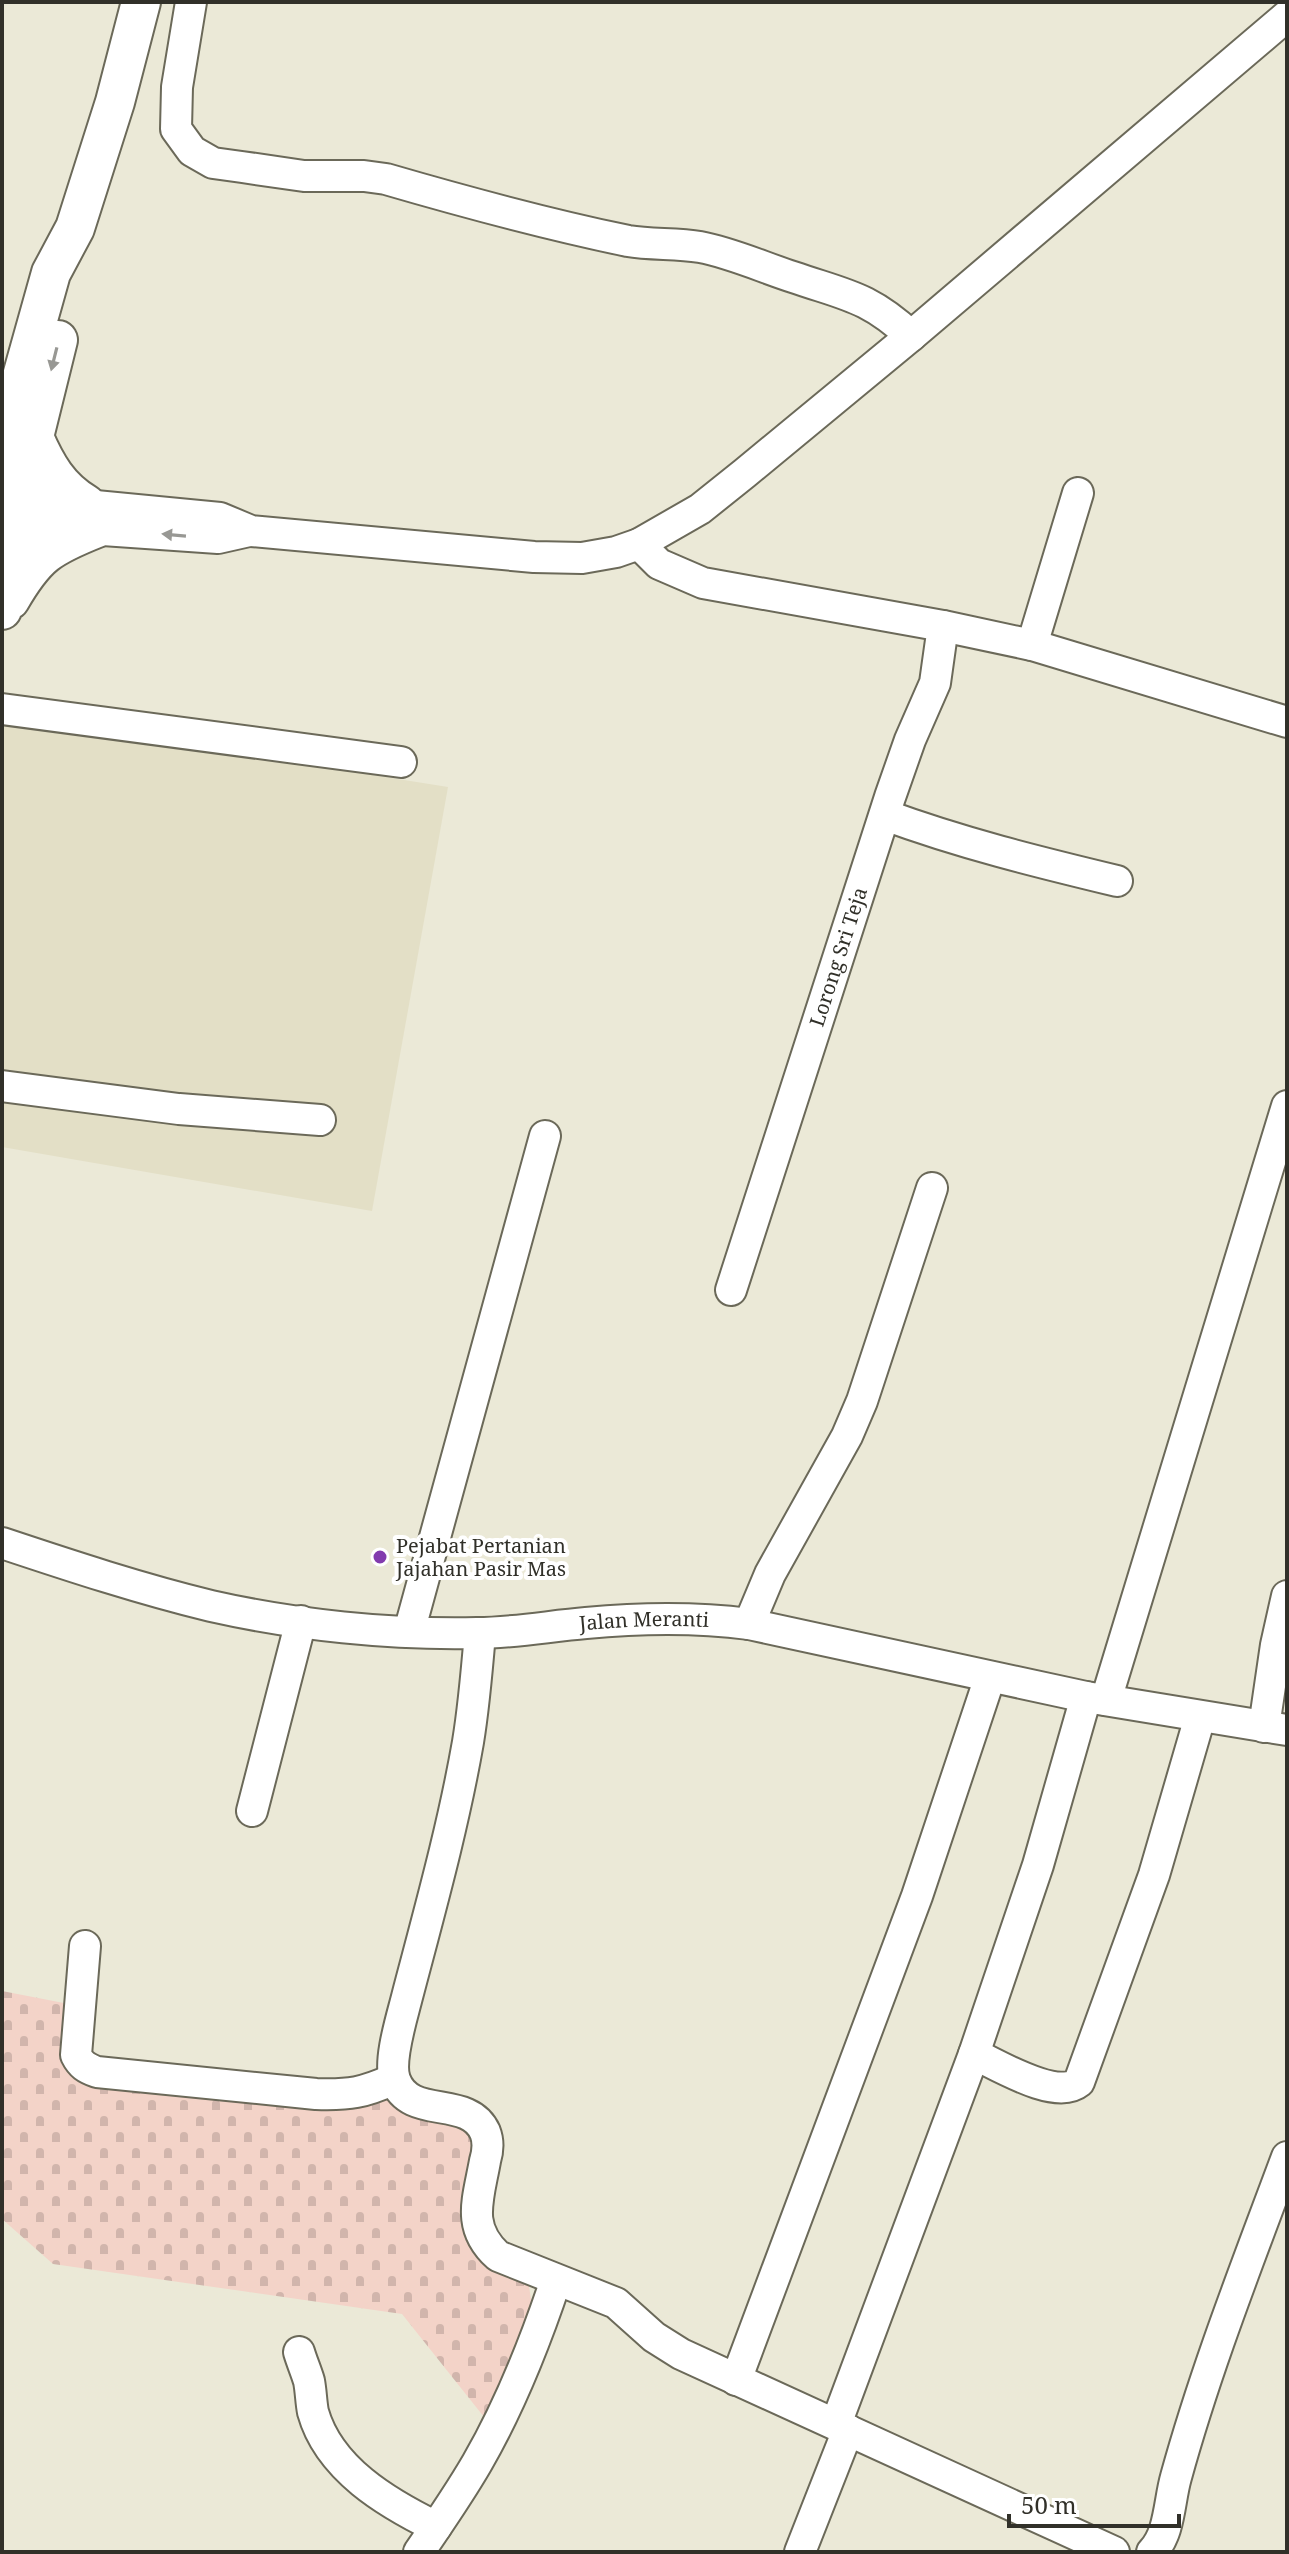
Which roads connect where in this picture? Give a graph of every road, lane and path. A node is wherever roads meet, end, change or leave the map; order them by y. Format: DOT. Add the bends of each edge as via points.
graph roads {
  1 [pos="141,2"];
  2 [pos="191,2"];
  3 [pos="1287,16"];
  4 [pos="911,336"];
  5 [pos="17,423"];
  6 [pos="1078,493"];
  7 [pos="9,503"];
  8 [pos="92,516"];
  9 [pos="639,544"];
  10 [pos="2,611"];
  11 [pos="943,626"];
  12 [pos="1032,645"];
  13 [pos="2,709"];
  14 [pos="1287,722"];
  15 [pos="401,762"];
  16 [pos="885,815"];
  17 [pos="1117,881"];
  18 [pos="2,1086"];
  19 [pos="1287,1106"];
  20 [pos="320,1120"];
  21 [pos="545,1136"];
  22 [pos="932,1188"];
  23 [pos="731,1290"];
  24 [pos="2,1543"];
  25 [pos="1287,1596"];
  26 [pos="301,1621"];
  27 [pos="749,1624"];
  28 [pos="409,1632"];
  29 [pos="480,1633"];
  30 [pos="990,1677"];
  31 [pos="1096,1698"];
  32 [pos="1200,1717"];
  33 [pos="1276,1728"];
  34 [pos="252,1811"];
  35 [pos="85,1946"];
  36 [pos="974,2054"];
  37 [pos="394,2079"];
  38 [pos="1287,2157"];
  39 [pos="556,2280"];
  40 [pos="299,2352"];
  41 [pos="736,2380"];
  42 [pos="842,2427"];
  43 [pos="436,2527"];
  44 [pos="419,2552"];
  45 [pos="800,2552"];
  46 [pos="1114,2552"];
  47 [pos="1152,2552"];
  1 -- 5 [label="main road" via="75,228 74,278"];
  2 -- 4 [label="street" via="176,129 192,151 213,163 304,176 386,179 632,242 719,250 852,295"];
  3 -- 4 [label="street"];
  4 -- 9 [label="street" via="700,509"];
  5 -- 7 [label="main road"];
  5 -- 8 [label="main road" via="47,467"];
  6 -- 12 [label="street"];
  7 -- 8 [label="street"];
  7 -- 10 [label="main road"];
  8 -- 9 [label="street" via="220,518 251,531 534,557 582,558"];
  8 -- 10 [label="main road" via="42,555"];
  9 -- 11 [label="street" via="659,564 703,583"];
  11 -- 12 [label="street"];
  11 -- 16 [label="street, Lorong Sri Teja" via="935,683"];
  12 -- 14 [label="street"];
  13 -- 15 [label="street"];
  16 -- 17 [label="street" via="993,851"];
  16 -- 23 [label="street, Lorong Sri Teja"];
  18 -- 20 [label="street" via="179,1109"];
  19 -- 31 [label="street"];
  21 -- 28 [label="street"];
  22 -- 27 [label="street" via="862,1401"];
  24 -- 26 [label="street, Jalan Meranti" via="213,1606"];
  25 -- 33 [label="street" via="1276,1645"];
  26 -- 28 [label="street, Jalan Meranti"];
  26 -- 34 [label="street"];
  27 -- 29 [label="street, Jalan Meranti" via="672,1618"];
  27 -- 30 [label="street, Jalan Meranti"];
  28 -- 29 [label="street, Jalan Meranti"];
  29 -- 37 [label="street" via="468,1742 399,2030"];
  30 -- 31 [label="street, Jalan Meranti"];
  30 -- 41 [label="street" via="917,1896"];
  31 -- 32 [label="street, Jalan Meranti"];
  31 -- 36 [label="street"];
  32 -- 33 [label="street, Jalan Meranti"];
  32 -- 36 [label="street" via="1154,1875 1079,2082 1061,2089 1037,2083"];
  35 -- 37 [label="street" via="76,2055 80,2064 97,2072 349,2095"];
  36 -- 42 [label="street"];
  37 -- 39 [label="street" via="418,2105 453,2109 473,2117 484,2129 488,2146 476,2217 479,2232 498,2256"];
  38 -- 47 [label="street" via="1206,2383 1161,2542"];
  39 -- 41 [label="street" via="616,2303 654,2337"];
  39 -- 43 [label="street" via="503,2413"];
  40 -- 43 [label="street" via="313,2412 335,2454 385,2499"];
  41 -- 42 [label="street"];
  42 -- 45 [label="street"];
  42 -- 46 [label="street"];
  43 -- 44 [label="street"];
}
